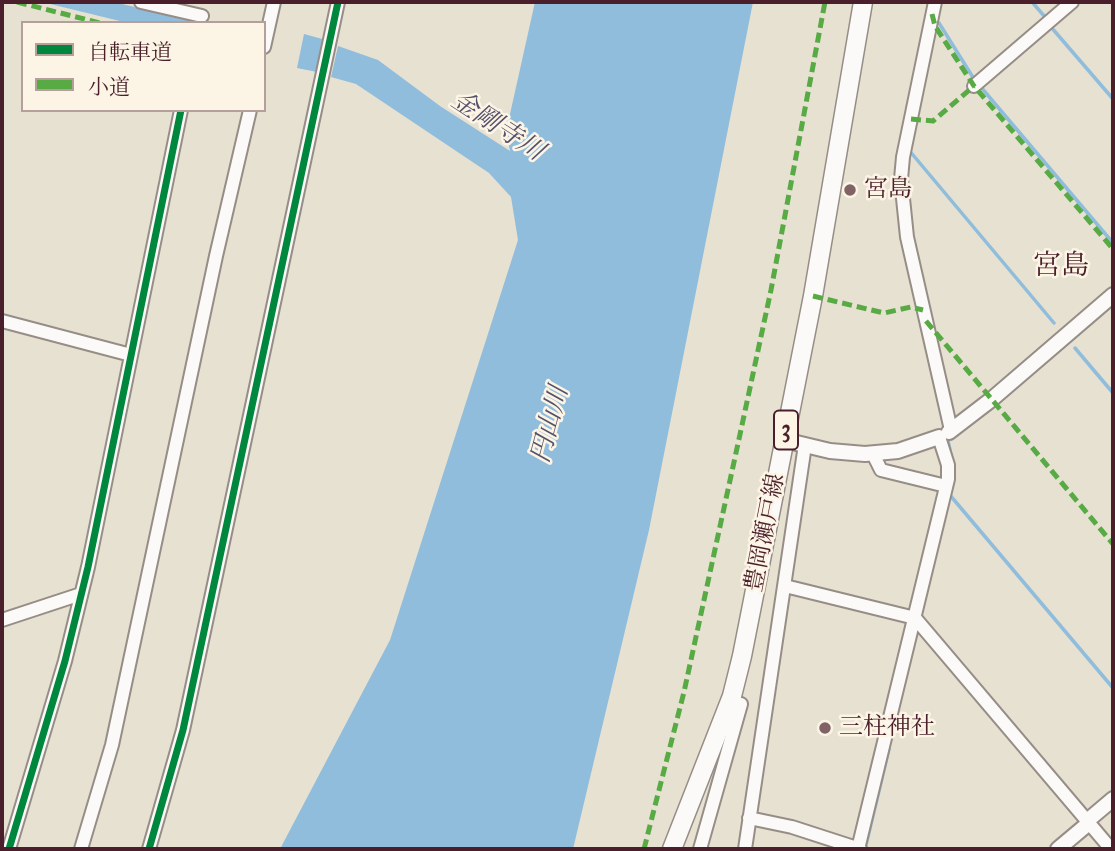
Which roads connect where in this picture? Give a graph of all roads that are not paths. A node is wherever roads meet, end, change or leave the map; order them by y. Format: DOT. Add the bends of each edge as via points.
graph roads {
  1 [pos="141,2"];
  2 [pos="205,2"];
  3 [pos="274,2"];
  4 [pos="338,2"];
  5 [pos="863,2"];
  6 [pos="935,2"];
  7 [pos="1072,2"];
  8 [pos="201,19"];
  9 [pos="266,38"];
  10 [pos="974,86"];
  11 [pos="181,112"];
  12 [pos="250,112"];
  13 [pos="1113,295"];
  14 [pos="2,321"];
  15 [pos="131,355"];
  16 [pos="946,433"];
  17 [pos="784,440"];
  18 [pos="805,445"];
  19 [pos="873,454"];
  20 [pos="946,486"];
  21 [pos="785,586"];
  22 [pos="81,594"];
  23 [pos="915,618"];
  24 [pos="2,620"];
  25 [pos="735,703"];
  26 [pos="766,709"];
  27 [pos="1113,799"];
  28 [pos="749,818"];
  29 [pos="1088,822"];
  30 [pos="9,849"];
  31 [pos="81,849"];
  32 [pos="149,849"];
  33 [pos="672,849"];
  34 [pos="700,849"];
  35 [pos="745,849"];
  36 [pos="858,849"];
  37 [pos="1058,849"];
  38 [pos="1111,849"];
  1 -- 8 [label="street"];
  2 -- 8 [label="street"];
  3 -- 9 [label="street"];
  4 -- 32 [label="street" via="183,730"];
  5 -- 17 [label="main road, 豊岡瀬戸線 / 3"];
  6 -- 16 [label="street" via="901,179 907,237"];
  7 -- 10 [label="street"];
  11 -- 15 [label="street"];
  12 -- 31 [label="street" via="111,746"];
  13 -- 16 [label="street"];
  14 -- 15 [label="street"];
  15 -- 22 [label="street"];
  16 -- 19 [label="street" via="898,451"];
  16 -- 20 [label="street"];
  17 -- 18 [label="street"];
  17 -- 25 [label="main road, 豊岡瀬戸線 / 3"];
  18 -- 19 [label="street"];
  18 -- 21 [label="street"];
  19 -- 20 [label="street" via="881,470"];
  20 -- 23 [label="street"];
  21 -- 23 [label="street"];
  21 -- 26 [label="street"];
  22 -- 24 [label="street"];
  22 -- 30 [label="street"];
  23 -- 29 [label="street"];
  23 -- 36 [label="street"];
  25 -- 26 [label="street"];
  25 -- 33 [label="main road, 豊岡瀬戸線 / 3"];
  25 -- 34 [label="street"];
  26 -- 28 [label="street"];
  27 -- 29 [label="street"];
  28 -- 35 [label="street"];
  28 -- 36 [label="street"];
  29 -- 37 [label="street"];
  29 -- 38 [label="street"];
}
